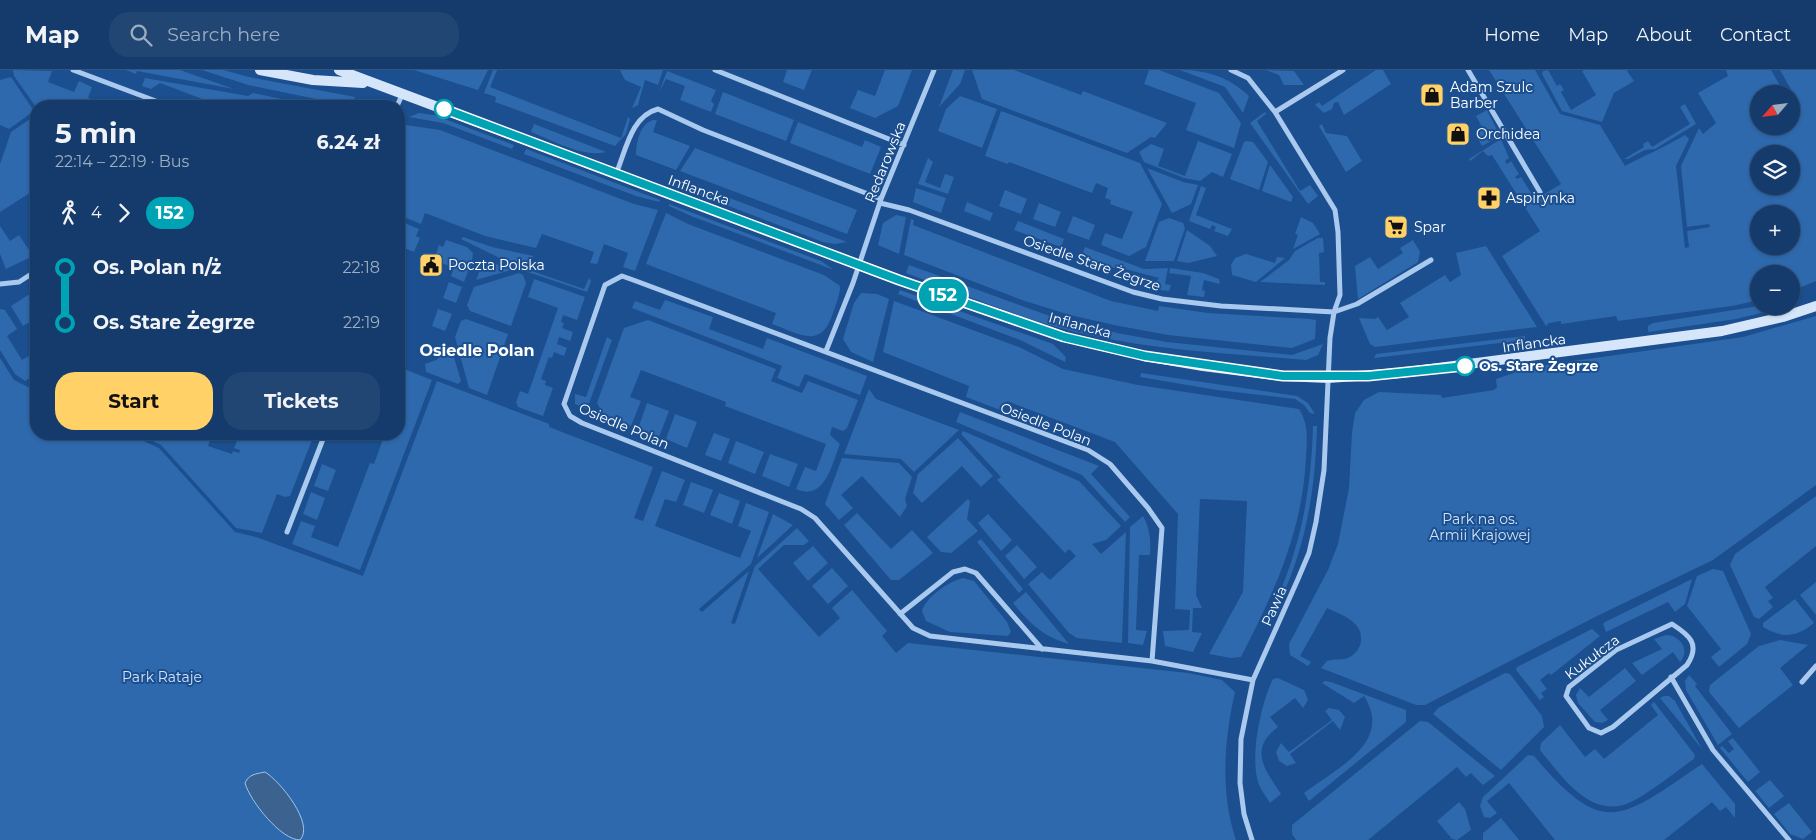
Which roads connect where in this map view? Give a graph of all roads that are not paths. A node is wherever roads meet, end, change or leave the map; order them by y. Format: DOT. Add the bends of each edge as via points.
graph roads {
  1 [pos="73,70"];
  2 [pos="260,70"];
  3 [pos="339,70"];
  4 [pos="715,70"];
  5 [pos="934,70"];
  6 [pos="1231,70"];
  7 [pos="1343,70"];
  8 [pos="1468,70"];
  9 [pos="371,83"];
  10 [pos="402,95"];
  11 [pos="153,100"];
  12 [pos="400,100"];
  13 [pos="1275,112"];
  14 [pos="904,145"];
  15 [pos="616,174"];
  16 [pos="1540,192"];
  17 [pos="880,201"];
  18 [pos="1431,260"];
  19 [pos="860,265"];
  20 [pos="30,275"];
  21 [pos="0,284"];
  22 [pos="1816,306"];
  23 [pos="1334,312"];
  24 [pos="826,351"];
  25 [pos="1328,378"];
  26 [pos="323,440"];
  27 [pos="287,532"];
  28 [pos="900,614"];
  29 [pos="1043,650"];
  30 [pos="1152,661"];
  31 [pos="1816,666"];
  32 [pos="1671,677"];
  33 [pos="1253,680"];
  34 [pos="1802,682"];
  35 [pos="1252,840"];
  36 [pos="1788,840"];
  1 -- 11 [label="street"];
  2 -- 9 [label="street, Inflancka" via="313,80"];
  3 -- 9 [label="street, Inflancka"];
  4 -- 14 [label="street"];
  5 -- 14 [label="street, Redarowska"];
  6 -- 13 [label="street" via="1248,78"];
  7 -- 13 [label="street"];
  8 -- 16 [label="street"];
  9 -- 10 [label="street, Inflancka"];
  10 -- 12 [label="street"];
  10 -- 15 [label="street, Inflancka"];
  13 -- 23 [label="street" via="1335,210 1340,295"];
  14 -- 17 [label="street, Redarowska"];
  15 -- 17 [label="street, Osiedle Stare Żegrze" via="637,121 644,114 658,109"];
  15 -- 19 [label="street, Inflancka"];
  17 -- 19 [label="street, Redarowska"];
  17 -- 23 [label="street, Osiedle Stare Żegrze" via="1118,287 1162,299 1221,306"];
  18 -- 23 [label="street, Osiedle Stare Żegrze" via="1357,304"];
  19 -- 24 [label="street"];
  19 -- 25 [label="street, Inflancka" via="1064,337 1203,366"];
  20 -- 21 [label="street" via="19,282"];
  22 -- 25 [label="street, Inflancka" via="1745,326 1693,335 1465,366"];
  23 -- 25 [label="street"];
  24 -- 28 [label="street, Osiedle Polan" via="622,276 605,286 564,404 570,416 582,423 802,509 815,518"];
  24 -- 30 [label="street, Osiedle Polan" via="1088,450 1110,464 1162,528"];
  25 -- 33 [label="street, Pawia" via="1322,496 1312,537 1298,579"];
  26 -- 27 [label="street"];
  28 -- 29 [label="street, Osiedle Polan" via="913,628 930,636"];
  28 -- 29 [label="street" via="953,572 965,569 976,572"];
  29 -- 30 [label="street, Osiedle Polan"];
  30 -- 33 [label="street, Osiedle Polan"];
  31 -- 34 [label="street"];
  32 -- 32 [label="street, Kukułcza" via="1613,727 1601,733 1588,728 1566,696 1569,687 1616,650 1672,624 1686,634 1694,647 1694,655"];
  32 -- 36 [label="street" via="1713,750"];
  33 -- 35 [label="street, Pawia" via="1240,738 1239,765 1242,802"];
}
